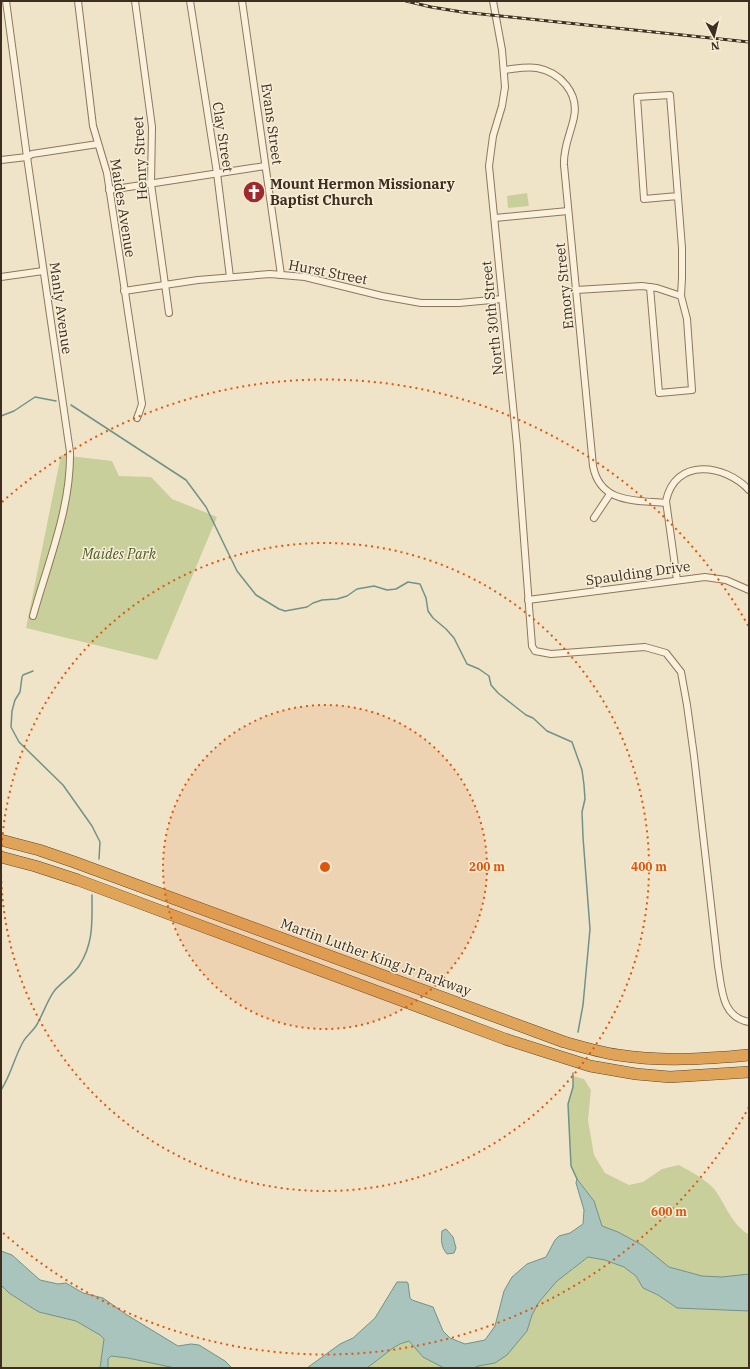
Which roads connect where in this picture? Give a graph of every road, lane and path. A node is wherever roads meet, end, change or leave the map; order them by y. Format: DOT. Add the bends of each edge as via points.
graph roads {
  1 [pos="6,1"];
  2 [pos="78,1"];
  3 [pos="135,1"];
  4 [pos="190,1"];
  5 [pos="242,1"];
  6 [pos="493,1"];
  7 [pos="504,70"];
  8 [pos="98,144"];
  9 [pos="27,157"];
  10 [pos="1,160"];
  11 [pos="265,166"];
  12 [pos="217,173"];
  13 [pos="151,184"];
  14 [pos="109,190"];
  15 [pos="678,196"];
  16 [pos="568,212"];
  17 [pos="495,218"];
  18 [pos="44,271"];
  19 [pos="281,275"];
  20 [pos="1,277"];
  21 [pos="230,277"];
  22 [pos="166,285"];
  23 [pos="650,286"];
  24 [pos="124,290"];
  25 [pos="576,290"];
  26 [pos="681,296"];
  27 [pos="502,299"];
  28 [pos="169,313"];
  29 [pos="137,418"];
  30 [pos="749,490"];
  31 [pos="610,494"];
  32 [pos="666,503"];
  33 [pos="594,518"];
  34 [pos="677,580"];
  35 [pos="749,590"];
  36 [pos="528,600"];
  37 [pos="33,616"];
  38 [pos="1,840"];
  39 [pos="1,857"];
  40 [pos="749,1022"];
  41 [pos="749,1056"];
  42 [pos="749,1072"];
  1 -- 9 [label="street, Manly Avenue"];
  2 -- 8 [label="street, Maides Avenue" via="93,126"];
  3 -- 13 [label="street, Henry Street" via="152,128"];
  4 -- 12 [label="street, Clay Street"];
  5 -- 11 [label="street, Evans Street"];
  6 -- 7 [label="street, North 30th Street"];
  7 -- 16 [label="street, Emory Street" via="542,69 561,79 570,90 574,114 563,158"];
  7 -- 17 [label="street, North 30th Street" via="504,99 493,136 490,159"];
  8 -- 9 [label="street" via="32,154"];
  8 -- 14 [label="street, Maides Avenue" via="105,163"];
  9 -- 10 [label="street"];
  9 -- 18 [label="street, Manly Avenue"];
  11 -- 12 [label="street"];
  11 -- 19 [label="street, Evans Street"];
  12 -- 13 [label="street"];
  12 -- 21 [label="street, Clay Street"];
  13 -- 14 [label="street"];
  13 -- 22 [label="street, Henry Street"];
  14 -- 24 [label="street, Maides Avenue"];
  15 -- 15 [label="street" via="670,95 637,97 644,198"];
  15 -- 26 [label="street" via="683,268"];
  16 -- 17 [label="street"];
  16 -- 25 [label="street, Emory Street"];
  17 -- 27 [label="street, North 30th Street"];
  18 -- 20 [label="street"];
  18 -- 37 [label="street, Manly Avenue" via="70,467 66,498"];
  19 -- 21 [label="street, Hurst Street"];
  19 -- 27 [label="street, Hurst Street" via="305,277 421,303"];
  21 -- 22 [label="street, Hurst Street"];
  22 -- 24 [label="street, Hurst Street"];
  22 -- 28 [label="street, Henry Street"];
  23 -- 25 [label="street"];
  23 -- 26 [label="street"];
  23 -- 26 [label="street" via="658,393 692,390 687,319"];
  24 -- 29 [label="street, Maides Avenue" via="142,404"];
  25 -- 31 [label="street, Emory Street" via="593,466 600,485"];
  27 -- 36 [label="street, North 30th Street" via="517,446"];
  30 -- 32 [label="street" via="720,471 693,470 682,475 674,484"];
  31 -- 32 [label="street" via="626,499"];
  31 -- 33 [label="street"];
  32 -- 34 [label="street"];
  34 -- 35 [label="street, Spaulding Drive" via="718,578"];
  34 -- 36 [label="street, Spaulding Drive"];
  36 -- 40 [label="street, North 30th Street" via="530,636 535,651 551,654 645,647 666,653 681,672 694,756 724,1001 740,1020"];
  38 -- 41 [label="highway, Martin Luther King Jr Parkway" via="74,862 570,1044 617,1055 660,1060"];
  39 -- 42 [label="highway" via="78,880 505,1039 590,1066 670,1077"];
}
